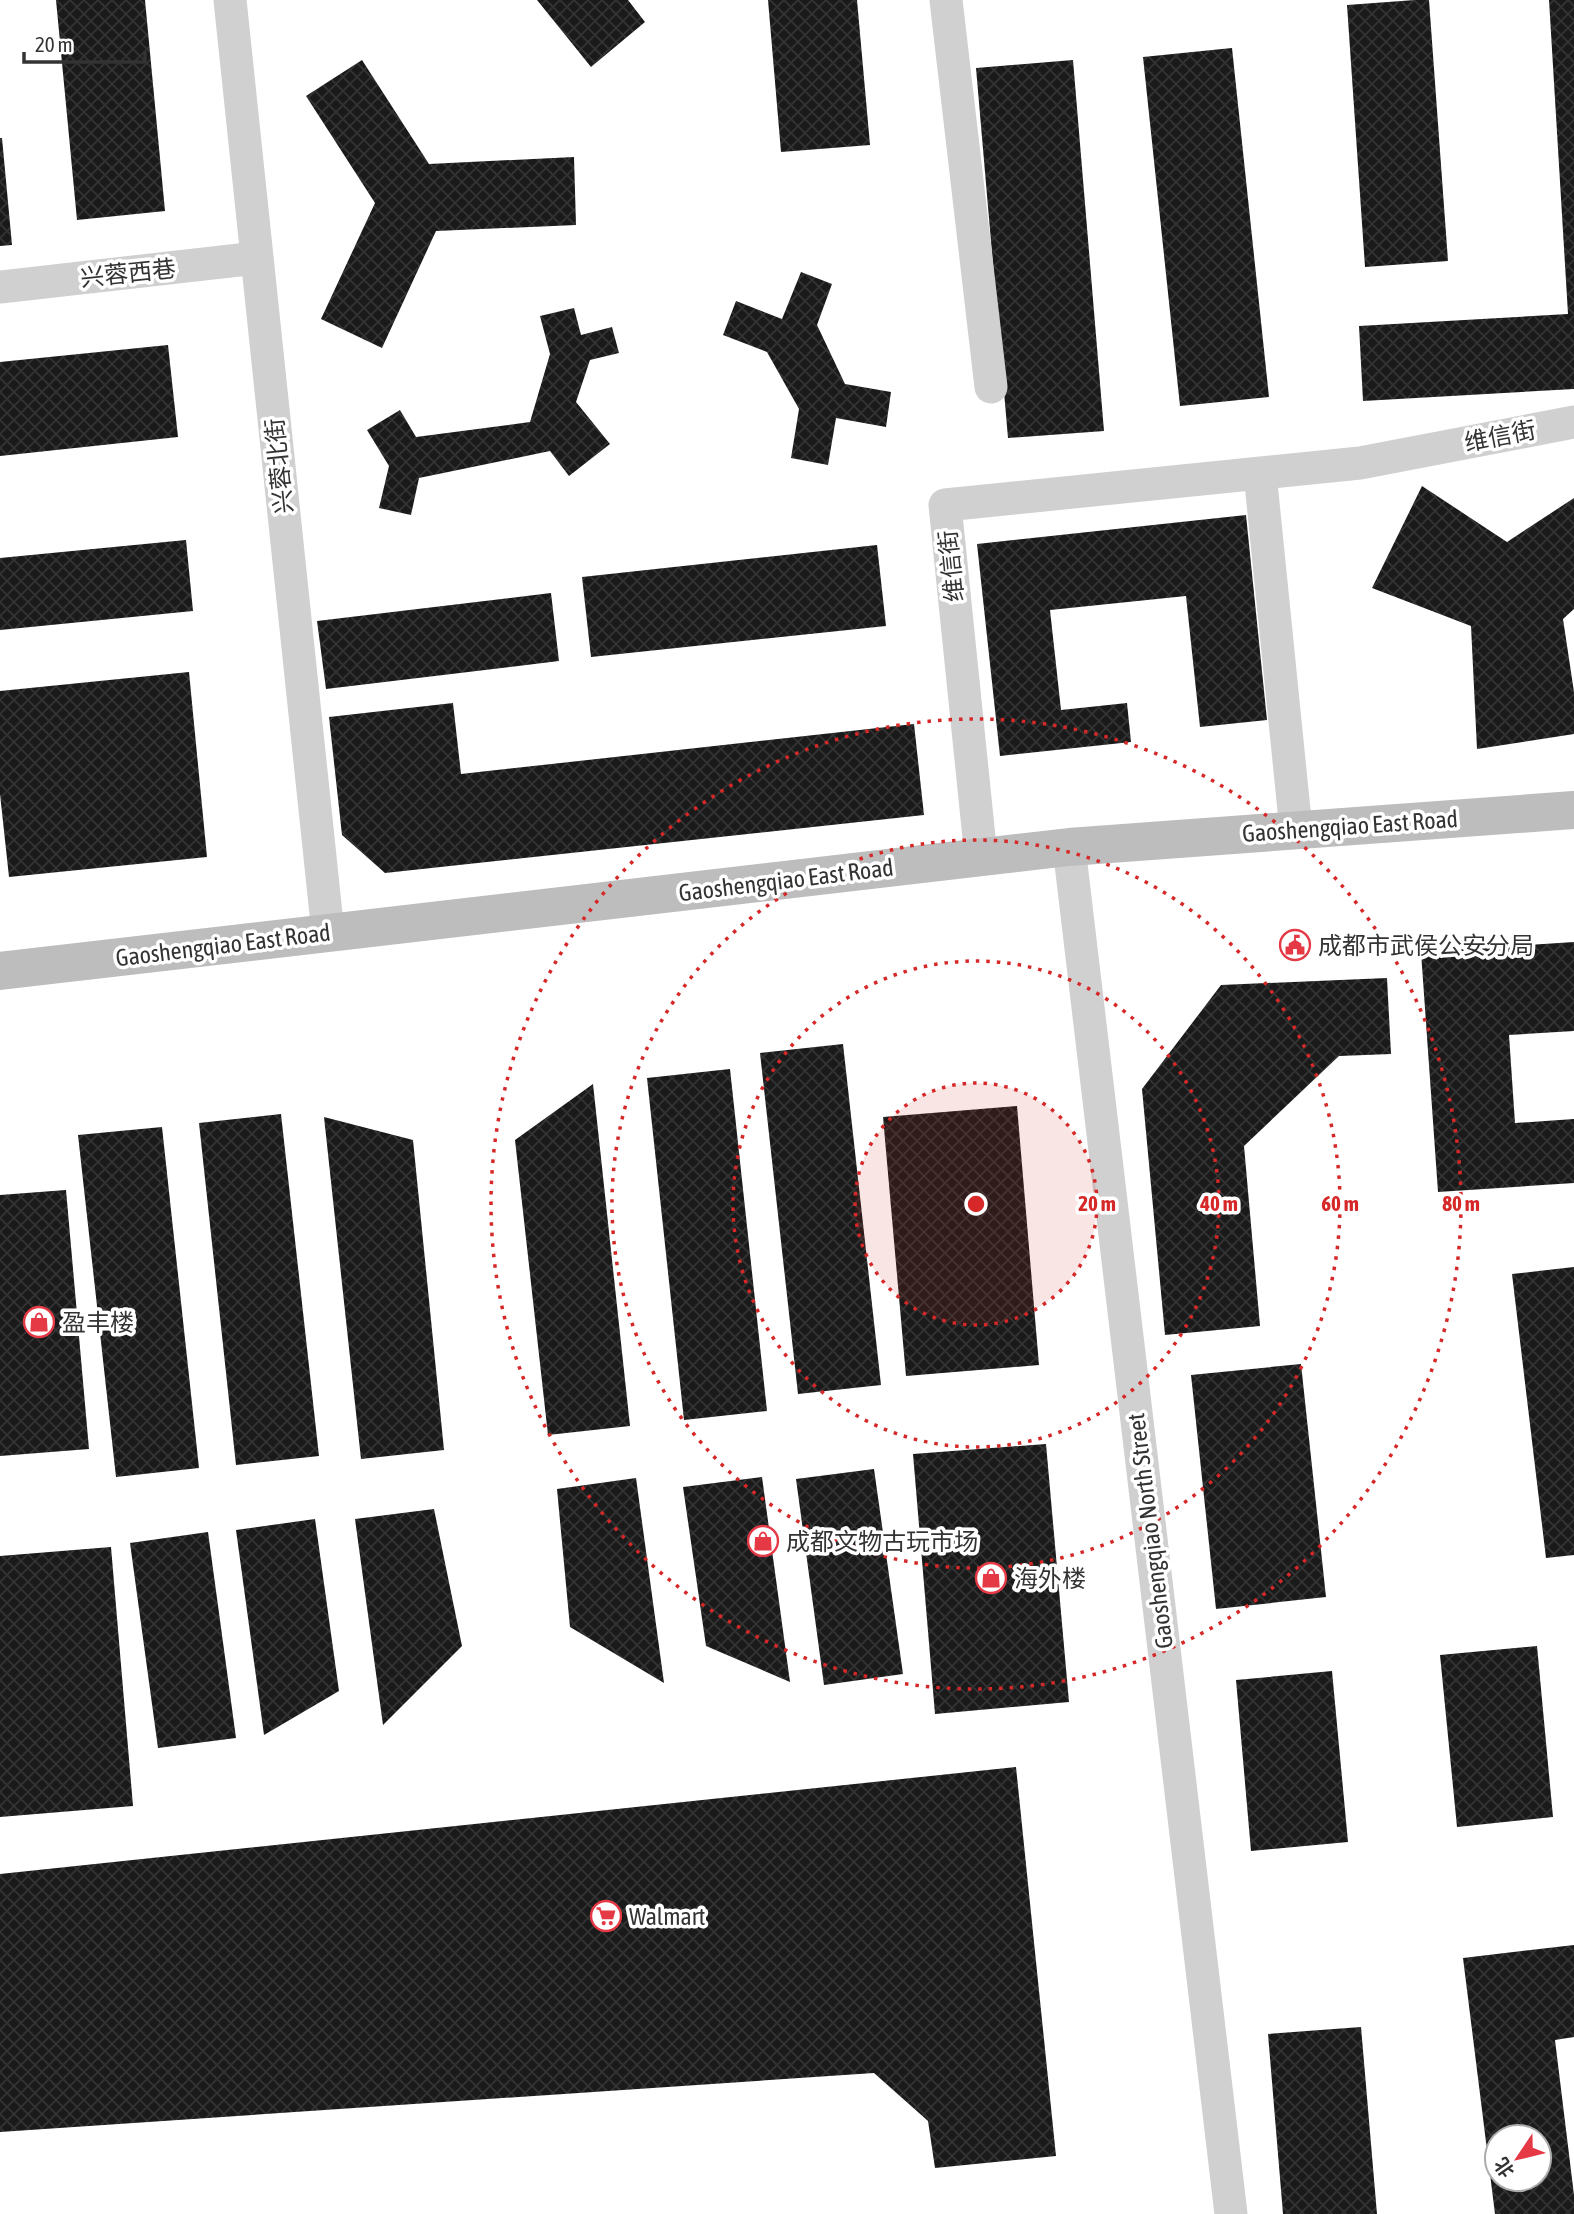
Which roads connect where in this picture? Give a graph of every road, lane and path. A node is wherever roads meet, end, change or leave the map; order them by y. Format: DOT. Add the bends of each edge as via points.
graph roads {
  1 [pos="230,0"];
  2 [pos="946,0"];
  3 [pos="257,258"];
  4 [pos="0,287"];
  5 [pos="991,387"];
  6 [pos="1574,422"];
  7 [pos="1260,473"];
  8 [pos="1574,810"];
  9 [pos="1296,830"];
  10 [pos="1069,847"];
  11 [pos="981,857"];
  12 [pos="328,933"];
  13 [pos="0,971"];
  14 [pos="1231,2214"];
  1 -- 3 [label="street, 兴蓉北街"];
  2 -- 5 [label="street"];
  3 -- 4 [label="street, 兴蓉西巷"];
  3 -- 12 [label="street, 兴蓉北街"];
  6 -- 7 [label="street, 维信街" via="1360,463"];
  7 -- 9 [label="street"];
  7 -- 11 [label="street, 维信街" via="945,505"];
  8 -- 9 [label="street, Gaoshengqiao East Road"];
  9 -- 10 [label="street, Gaoshengqiao East Road"];
  10 -- 11 [label="street, Gaoshengqiao East Road"];
  10 -- 14 [label="street, Gaoshengqiao North Street"];
  11 -- 12 [label="street, Gaoshengqiao East Road"];
  12 -- 13 [label="street, Gaoshengqiao East Road"];
}
